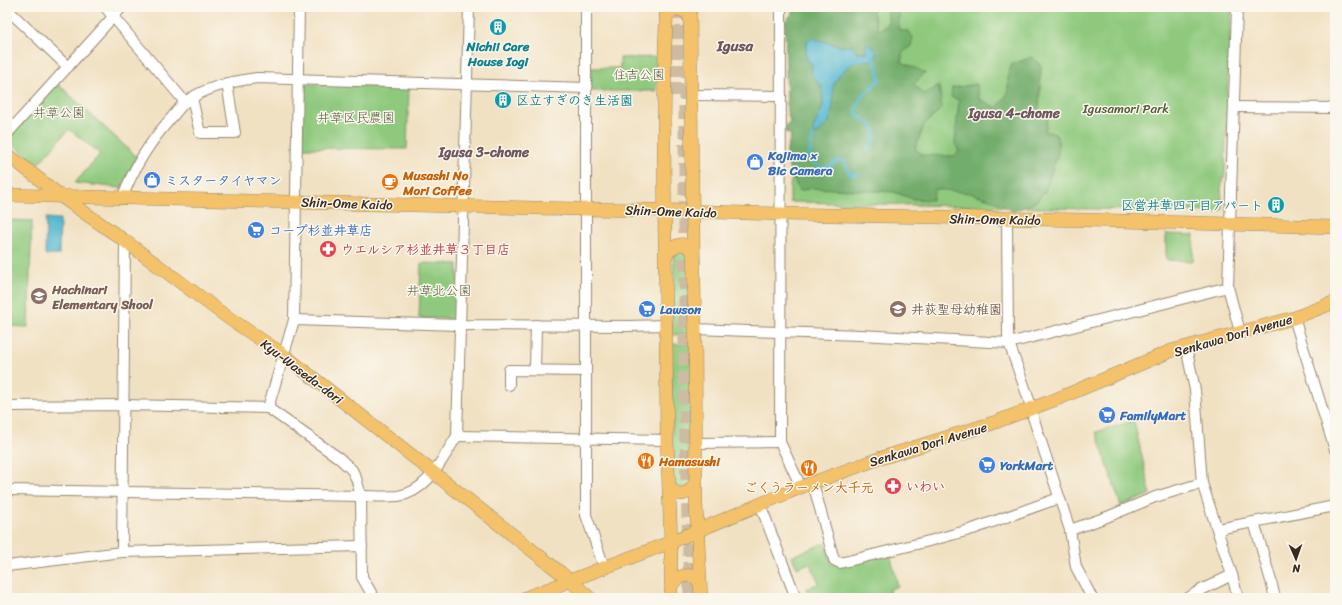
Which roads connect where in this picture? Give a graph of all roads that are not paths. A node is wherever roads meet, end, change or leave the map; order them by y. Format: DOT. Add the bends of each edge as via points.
graph roads {
  1 [pos="105,7"];
  2 [pos="122,7"];
  3 [pos="299,7"];
  4 [pos="469,7"];
  5 [pos="586,7"];
  6 [pos="781,7"];
  7 [pos="1237,7"];
  8 [pos="7,9"];
  9 [pos="667,11"];
  10 [pos="690,11"];
  11 [pos="114,17"];
  12 [pos="68,67"];
  13 [pos="297,78"];
  14 [pos="227,83"];
  15 [pos="467,84"];
  16 [pos="587,88"];
  17 [pos="692,95"];
  18 [pos="781,96"];
  19 [pos="189,100"];
  20 [pos="1234,107"];
  21 [pos="1335,108"];
  22 [pos="7,134"];
  23 [pos="7,154"];
  24 [pos="7,195"];
  25 [pos="62,197"];
  26 [pos="122,198"];
  27 [pos="295,202"];
  28 [pos="464,206"];
  29 [pos="587,209"];
  30 [pos="665,210"];
  31 [pos="692,211"];
  32 [pos="780,214"];
  33 [pos="1007,219"];
  34 [pos="1229,224"];
  35 [pos="1335,227"];
  36 [pos="125,241"];
  37 [pos="693,252"];
  38 [pos="666,256"];
  39 [pos="1228,286"];
  40 [pos="1335,302"];
  41 [pos="1294,318"];
  42 [pos="294,320"];
  43 [pos="460,325"];
  44 [pos="536,325"];
  45 [pos="586,325"];
  46 [pos="667,325"];
  47 [pos="695,328"];
  48 [pos="780,331"];
  49 [pos="1240,332"];
  50 [pos="1009,343"];
  51 [pos="1186,347"];
  52 [pos="284,355"];
  53 [pos="535,370"];
  54 [pos="586,371"];
  55 [pos="509,385"];
  56 [pos="7,406"];
  57 [pos="123,406"];
  58 [pos="268,408"];
  59 [pos="1032,409"];
  60 [pos="457,436"];
  61 [pos="586,439"];
  62 [pos="667,440"];
  63 [pos="696,442"];
  64 [pos="780,442"];
  65 [pos="1335,449"];
  66 [pos="434,473"];
  67 [pos="696,481"];
  68 [pos="1202,483"];
  69 [pos="807,485"];
  70 [pos="669,486"];
  71 [pos="7,490"];
  72 [pos="123,492"];
  73 [pos="361,496"];
  74 [pos="1059,498"];
  75 [pos="760,504"];
  76 [pos="1335,506"];
  77 [pos="1254,522"];
  78 [pos="1218,529"];
  79 [pos="696,530"];
  80 [pos="1070,530"];
  81 [pos="671,542"];
  82 [pos="362,546"];
  83 [pos="122,552"];
  84 [pos="7,566"];
  85 [pos="604,567"];
  86 [pos="1232,575"];
  87 [pos="570,580"];
  88 [pos="700,583"];
  89 [pos="671,592"];
  90 [pos="374,598"];
  91 [pos="525,598"];
  92 [pos="590,598"];
  93 [pos="701,598"];
  94 [pos="796,598"];
  95 [pos="1092,598"];
  96 [pos="1188,598"];
  97 [pos="1238,598"];
  98 [pos="1275,598"];
  1 -- 11 [label="street"];
  2 -- 11 [label="street"];
  3 -- 13 [label="street"];
  4 -- 15 [label="street"];
  5 -- 16 [label="street"];
  6 -- 18 [label="street"];
  7 -- 20 [label="street"];
  8 -- 12 [label="street"];
  9 -- 10 [label="main road"];
  9 -- 30 [label="main road" via="664,86"];
  10 -- 17 [label="main road"];
  11 -- 12 [label="street"];
  11 -- 19 [label="street"];
  12 -- 22 [label="street"];
  13 -- 14 [label="street" via="257,78"];
  13 -- 15 [label="street"];
  13 -- 27 [label="street"];
  14 -- 19 [label="street"];
  14 -- 19 [label="street" via="235,133 200,133"];
  15 -- 16 [label="street"];
  15 -- 28 [label="street"];
  16 -- 29 [label="street"];
  17 -- 18 [label="street"];
  17 -- 31 [label="main road"];
  18 -- 32 [label="street"];
  19 -- 26 [label="street" via="158,133"];
  20 -- 21 [label="street"];
  20 -- 34 [label="street"];
  23 -- 25 [label="main road, Kyu-Waseda-dori"];
  24 -- 25 [label="main road, Shin-Ome Kaido"];
  25 -- 26 [label="main road, Shin-Ome Kaido"];
  25 -- 36 [label="main road, Kyu-Waseda-dori"];
  26 -- 27 [label="main road, Shin-Ome Kaido"];
  27 -- 28 [label="main road, Shin-Ome Kaido"];
  27 -- 42 [label="street"];
  28 -- 29 [label="main road, Shin-Ome Kaido"];
  28 -- 43 [label="street"];
  29 -- 30 [label="main road, Shin-Ome Kaido"];
  29 -- 45 [label="street"];
  30 -- 31 [label="main road, Shin-Ome Kaido"];
  30 -- 38 [label="main road"];
  31 -- 32 [label="main road, Shin-Ome Kaido"];
  31 -- 37 [label="main road"];
  32 -- 33 [label="main road, Shin-Ome Kaido"];
  32 -- 48 [label="street"];
  33 -- 34 [label="main road, Shin-Ome Kaido"];
  33 -- 50 [label="street"];
  34 -- 35 [label="main road, Shin-Ome Kaido"];
  34 -- 39 [label="street"];
  36 -- 52 [label="main road, Kyu-Waseda-dori"];
  36 -- 57 [label="street"];
  37 -- 38 [label="main road" via="688,246 680,244 669,249"];
  37 -- 47 [label="main road"];
  38 -- 46 [label="main road"];
  39 -- 49 [label="street"];
  39 -- 50 [label="street"];
  40 -- 41 [label="main road, Senkawa Dori Avenue"];
  41 -- 49 [label="main road, Senkawa Dori Avenue"];
  41 -- 65 [label="street"];
  42 -- 43 [label="street"];
  42 -- 52 [label="street"];
  43 -- 44 [label="street"];
  43 -- 60 [label="street"];
  44 -- 45 [label="street"];
  44 -- 53 [label="street"];
  45 -- 46 [label="street"];
  45 -- 54 [label="street"];
  46 -- 62 [label="main road"];
  47 -- 48 [label="street"];
  47 -- 63 [label="main road"];
  48 -- 50 [label="street"];
  48 -- 64 [label="street"];
  49 -- 51 [label="main road, Senkawa Dori Avenue"];
  50 -- 59 [label="street"];
  51 -- 59 [label="main road, Senkawa Dori Avenue"];
  51 -- 68 [label="street" via="1195,390"];
  52 -- 58 [label="street"];
  52 -- 66 [label="main road, Kyu-Waseda-dori"];
  53 -- 54 [label="street"];
  53 -- 55 [label="street" via="509,370"];
  54 -- 61 [label="street"];
  56 -- 57 [label="street"];
  57 -- 58 [label="street"];
  57 -- 72 [label="street"];
  58 -- 73 [label="street" via="340,458 352,470"];
  59 -- 69 [label="main road, Senkawa Dori Avenue"];
  59 -- 74 [label="street"];
  60 -- 61 [label="street"];
  60 -- 66 [label="street"];
  61 -- 62 [label="street"];
  61 -- 85 [label="street" via="586,515"];
  62 -- 70 [label="main road"];
  63 -- 64 [label="street"];
  63 -- 67 [label="main road"];
  64 -- 69 [label="street"];
  66 -- 73 [label="street" via="420,486 398,496"];
  66 -- 87 [label="main road, Kyu-Waseda-dori"];
  67 -- 70 [label="main road" via="690,491 681,494"];
  67 -- 79 [label="main road"];
  68 -- 78 [label="street"];
  68 -- 80 [label="street" via="1155,496"];
  69 -- 74 [label="street" via="834,560 840,562 973,529"];
  69 -- 75 [label="main road, Senkawa Dori Avenue"];
  70 -- 81 [label="main road"];
  71 -- 72 [label="street"];
  72 -- 73 [label="street"];
  72 -- 83 [label="street"];
  73 -- 82 [label="street"];
  74 -- 80 [label="street"];
  75 -- 79 [label="main road, Senkawa Dori Avenue"];
  75 -- 94 [label="street"];
  76 -- 77 [label="street"];
  77 -- 78 [label="street"];
  77 -- 98 [label="street"];
  78 -- 86 [label="street"];
  79 -- 81 [label="main road, Senkawa Dori Avenue"];
  79 -- 88 [label="main road"];
  80 -- 95 [label="street" via="1076,567"];
  81 -- 85 [label="main road, Senkawa Dori Avenue"];
  81 -- 89 [label="main road"];
  82 -- 83 [label="street"];
  82 -- 90 [label="street" via="362,577"];
  83 -- 84 [label="street"];
  85 -- 87 [label="main road, Senkawa Dori Avenue"];
  86 -- 96 [label="street"];
  86 -- 97 [label="street"];
  87 -- 91 [label="main road, Senkawa Dori Avenue"];
  87 -- 92 [label="main road, Kyu-Waseda-dori"];
  88 -- 89 [label="main road" via="694,576 684,575 676,578"];
  88 -- 93 [label="main road"];
}
